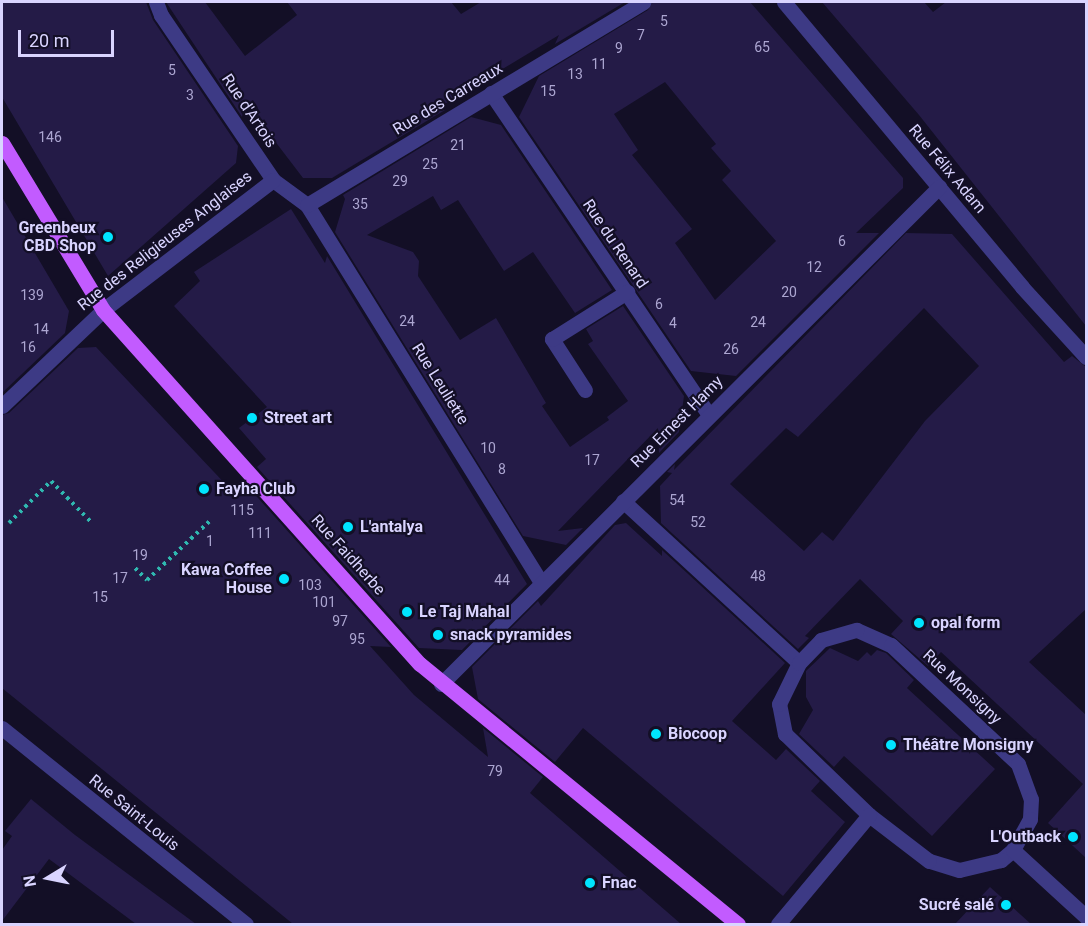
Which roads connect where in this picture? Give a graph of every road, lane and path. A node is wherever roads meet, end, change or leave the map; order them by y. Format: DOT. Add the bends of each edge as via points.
graph roads {
  1 [pos="156,2"];
  2 [pos="643,2"];
  3 [pos="784,2"];
  4 [pos="491,93"];
  5 [pos="2,143"];
  6 [pos="273,180"];
  7 [pos="939,187"];
  8 [pos="308,205"];
  9 [pos="627,292"];
  10 [pos="103,310"];
  11 [pos="1086,357"];
  12 [pos="585,390"];
  13 [pos="2,406"];
  14 [pos="709,415"];
  15 [pos="623,501"];
  16 [pos="212,519"];
  17 [pos="9,523"];
  18 [pos="93,523"];
  19 [pos="135,568"];
  20 [pos="541,583"];
  21 [pos="799,663"];
  22 [pos="441,684"];
  23 [pos="2,728"];
  24 [pos="869,815"];
  25 [pos="1013,850"];
  26 [pos="1086,917"];
  27 [pos="246,924"];
  28 [pos="738,924"];
  29 [pos="778,924"];
  1 -- 6 [label="street, Rue d'Artois"];
  2 -- 4 [label="street, Rue des Carreaux"];
  3 -- 7 [label="street, Rue Félix Adam"];
  4 -- 8 [label="street, Rue des Carreaux"];
  4 -- 9 [label="street, Rue du Renard"];
  5 -- 10 [label="main road, Rue Faidherbe"];
  6 -- 8 [label="street"];
  6 -- 10 [label="street, Rue des Religieuses Anglaises"];
  7 -- 11 [label="street, Rue Félix Adam"];
  7 -- 14 [label="street, Rue Ernest Hamy"];
  8 -- 20 [label="street, Rue Leuliette"];
  9 -- 12 [label="street" via="552,339"];
  9 -- 14 [label="street, Rue du Renard"];
  10 -- 13 [label="street, Rue des Religieuses Anglaises"];
  10 -- 22 [label="main road, Rue Faidherbe"];
  14 -- 15 [label="street, Rue Ernest Hamy"];
  15 -- 20 [label="street, Rue Ernest Hamy"];
  15 -- 21 [label="street"];
  16 -- 19 [label="path" via="147,580"];
  17 -- 18 [label="path" via="51,481"];
  20 -- 22 [label="street, Rue Ernest Hamy"];
  21 -- 24 [label="street, Rue Monsigny" via="779,704 784,734"];
  21 -- 25 [label="street, Rue Monsigny" via="821,640 844,630 867,633 891,645 1018,764 1027,779 1029,819"];
  22 -- 28 [label="main road, Rue Faidherbe"];
  23 -- 27 [label="street, Rue Saint-Louis"];
  24 -- 25 [label="street, Rue Monsigny" via="917,854 944,867 988,866"];
  24 -- 29 [label="street"];
  25 -- 26 [label="street"];
}
